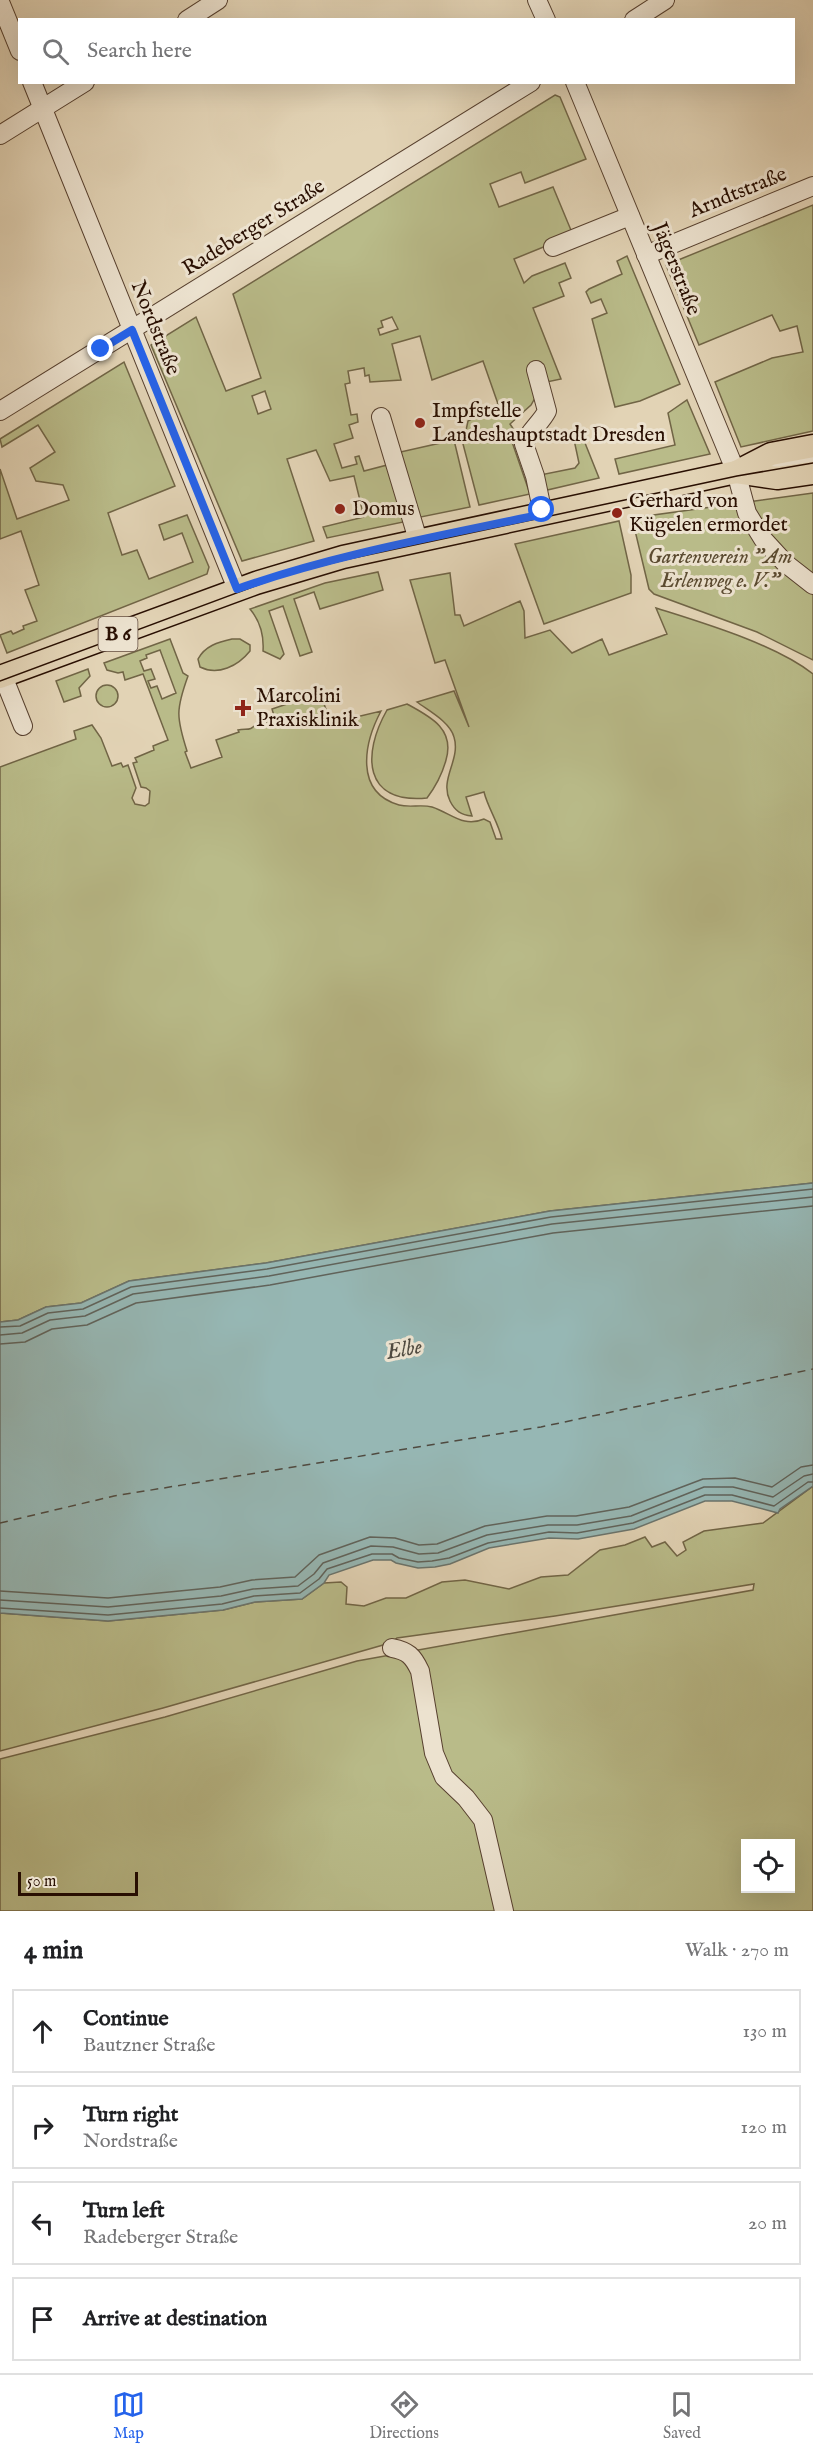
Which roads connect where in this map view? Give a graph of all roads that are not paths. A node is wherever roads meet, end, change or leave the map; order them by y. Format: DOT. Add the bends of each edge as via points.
graph roads {
  1 [pos="218,0"];
  2 [pos="537,0"];
  3 [pos="665,0"];
  4 [pos="0,2"];
  5 [pos="190,18"];
  6 [pos="545,18"];
  7 [pos="637,18"];
  8 [pos="18,46"];
  9 [pos="33,84"];
  10 [pos="82,84"];
  11 [pos="528,84"];
  12 [pos="576,84"];
  13 [pos="43,109"];
  14 [pos="0,135"];
  15 [pos="813,186"];
  16 [pos="630,216"];
  17 [pos="553,247"];
  18 [pos="646,255"];
  19 [pos="132,330"];
  20 [pos="536,370"];
  21 [pos="0,411"];
  22 [pos="381,417"];
  23 [pos="813,446"];
  24 [pos="813,459"];
  25 [pos="736,472"];
  26 [pos="813,473"];
  27 [pos="543,514"];
  28 [pos="418,540"];
  29 [pos="813,585"];
  30 [pos="237,589"];
  31 [pos="2,677"];
  32 [pos="23,726"];
  33 [pos="392,1648"];
  34 [pos="504,1911"];
  1 -- 5 [label="street"];
  2 -- 6 [label="street"];
  3 -- 7 [label="street"];
  4 -- 8 [label="street"];
  9 -- 13 [label="street, Nordstraße"];
  10 -- 13 [label="street"];
  11 -- 19 [label="street, Radeberger Straße"];
  12 -- 16 [label="street, Jägerstraße"];
  13 -- 14 [label="street"];
  13 -- 19 [label="street, Nordstraße"];
  15 -- 18 [label="street, Arndtstraße"];
  16 -- 17 [label="street"];
  16 -- 18 [label="street, Jägerstraße"];
  18 -- 25 [label="street, Jägerstraße"];
  19 -- 21 [label="street, Radeberger Straße"];
  19 -- 30 [label="street, Nordstraße"];
  20 -- 27 [label="street" via="547,411 524,444"];
  22 -- 28 [label="street"];
  23 -- 25 [label="main road, B 6" via="771,454"];
  24 -- 25 [label="street"];
  25 -- 26 [label="main road, B 6" via="777,478"];
  25 -- 27 [label="main road, B 6"];
  25 -- 29 [label="street, Jägerstraße" via="747,513 763,539"];
  27 -- 28 [label="main road, B 6"];
  28 -- 30 [label="main road, B 6" via="343,557"];
  30 -- 31 [label="main road, B 6"];
  31 -- 32 [label="street"];
  33 -- 34 [label="street" via="407,1651 420,1671 434,1753 444,1777 483,1820"];
}
